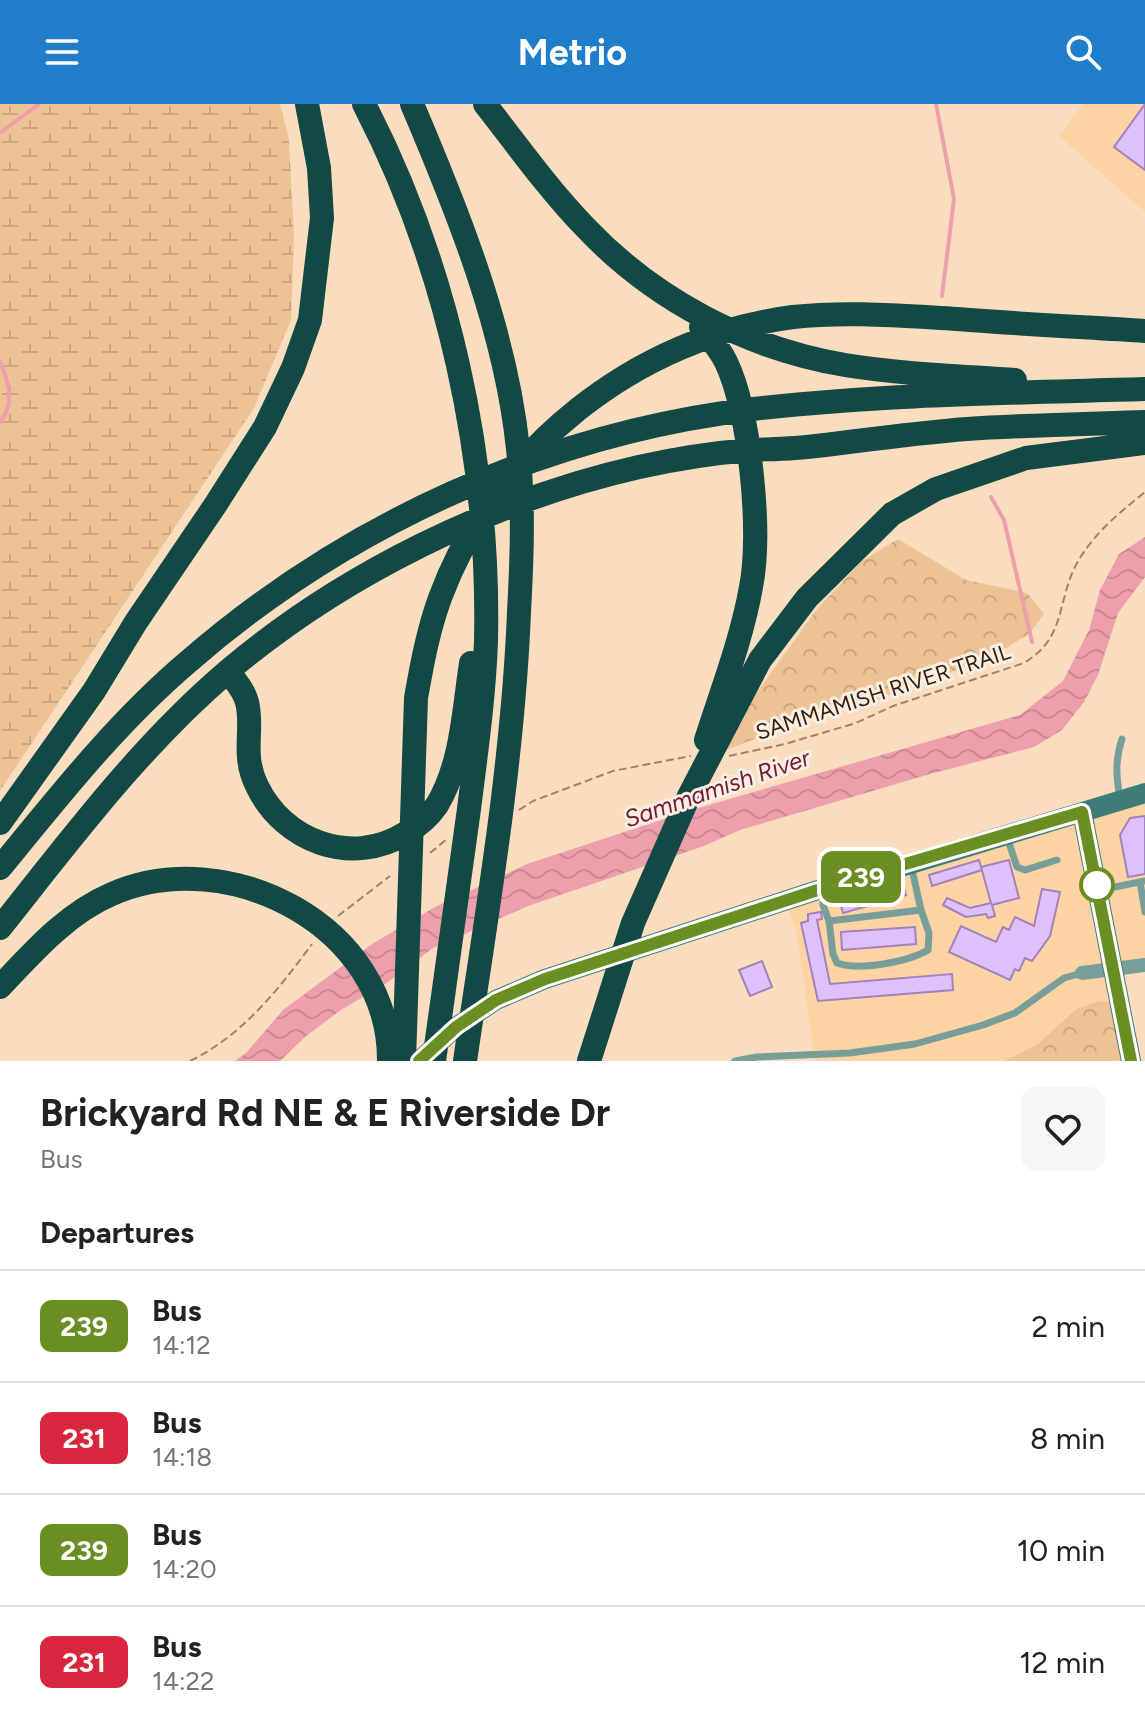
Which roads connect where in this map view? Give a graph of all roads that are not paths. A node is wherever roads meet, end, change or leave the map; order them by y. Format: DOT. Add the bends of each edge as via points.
graph roads {
  1 [pos="307,104"];
  2 [pos="364,104"];
  3 [pos="376,104"];
  4 [pos="398,104"];
  5 [pos="485,104"];
  6 [pos="414,110"];
  7 [pos="672,300"];
  8 [pos="1145,331"];
  9 [pos="483,387"];
  10 [pos="1145,387"];
  11 [pos="742,411"];
  12 [pos="1145,422"];
  13 [pos="1145,443"];
  14 [pos="749,450"];
  15 [pos="486,602"];
  16 [pos="228,671"];
  17 [pos="726,708"];
  18 [pos="1122,739"];
  19 [pos="1145,793"];
  20 [pos="1121,800"];
  21 [pos="1082,812"];
  22 [pos="0,823"];
  23 [pos="1007,835"];
  24 [pos="1057,860"];
  25 [pos="911,864"];
  26 [pos="0,868"];
  27 [pos="1142,881"];
  28 [pos="824,888"];
  29 [pos="1098,890"];
  30 [pos="921,910"];
  31 [pos="1145,912"];
  32 [pos="829,921"];
  33 [pos="0,928"];
  34 [pos="1145,965"];
  35 [pos="1112,968"];
  36 [pos="1082,973"];
  37 [pos="3,984"];
  38 [pos="589,1059"];
  39 [pos="389,1061"];
  40 [pos="404,1061"];
  41 [pos="419,1061"];
  42 [pos="434,1061"];
  43 [pos="443,1061"];
  44 [pos="457,1061"];
  45 [pos="465,1061"];
  46 [pos="735,1061"];
  47 [pos="1131,1061"];
  1 -- 22 [label="highway" via="322,218 310,320 293,368 265,427 216,504"];
  2 -- 9 [label="highway" via="410,207 439,293"];
  3 -- 9 [label="highway"];
  4 -- 9 [label="highway" via="433,177 474,301"];
  5 -- 7 [label="highway" via="584,227"];
  6 -- 9 [label="highway" via="486,299"];
  7 -- 10 [label="highway" via="778,349 846,365"];
  7 -- 11 [label="highway" via="699,323 726,362"];
  8 -- 40 [label="highway" via="847,314 745,326 655,359 609,385 524,459 468,539 441,596 426,645 416,698"];
  9 -- 15 [label="highway" via="477,485"];
  9 -- 43 [label="highway" via="496,648 487,765"];
  9 -- 44 [label="highway" via="509,523 511,625 507,698"];
  9 -- 45 [label="highway" via="518,447 523,525 508,756"];
  10 -- 11 [label="highway"];
  11 -- 14 [label="highway"];
  11 -- 26 [label="highway" via="603,439 530,461 345,546 188,661 77,773"];
  12 -- 14 [label="highway" via="968,429"];
  13 -- 17 [label="highway" via="1026,458 936,489 892,514 807,598"];
  14 -- 16 [label="highway" via="640,467 505,508 351,584"];
  14 -- 17 [label="highway" via="752,585"];
  15 -- 16 [label="highway" via="453,764 437,805 420,825 391,842 341,849 299,835 278,817 257,786 249,762 248,705"];
  15 -- 42 [label="highway" via="483,703"];
  16 -- 33 [label="highway" via="133,765"];
  17 -- 38 [label="highway" via="633,923"];
  18 -- 20 [label="lane" via="1115,772"];
  19 -- 20 [label="main road"];
  20 -- 21 [label="main road"];
  21 -- 23 [label="main road"];
  21 -- 29 [label="main road"];
  23 -- 24 [label="lane" via="1017,867 1025,870"];
  23 -- 25 [label="main road"];
  25 -- 28 [label="main road"];
  25 -- 30 [label="lane"];
  27 -- 29 [label="lane"];
  27 -- 31 [label="lane"];
  28 -- 32 [label="lane"];
  28 -- 41 [label="main road" via="545,979 496,1000"];
  29 -- 35 [label="main road"];
  30 -- 32 [label="lane"];
  30 -- 32 [label="lane" via="928,950 914,959 849,967 837,963 833,954"];
  34 -- 35 [label="street"];
  35 -- 36 [label="street"];
  35 -- 47 [label="main road"];
  36 -- 46 [label="lane" via="1064,978 1015,1013 915,1044"];
  37 -- 39 [label="highway" via="70,918 112,893 148,882 225,883 290,905 330,930 358,965 380,1007"];
}
